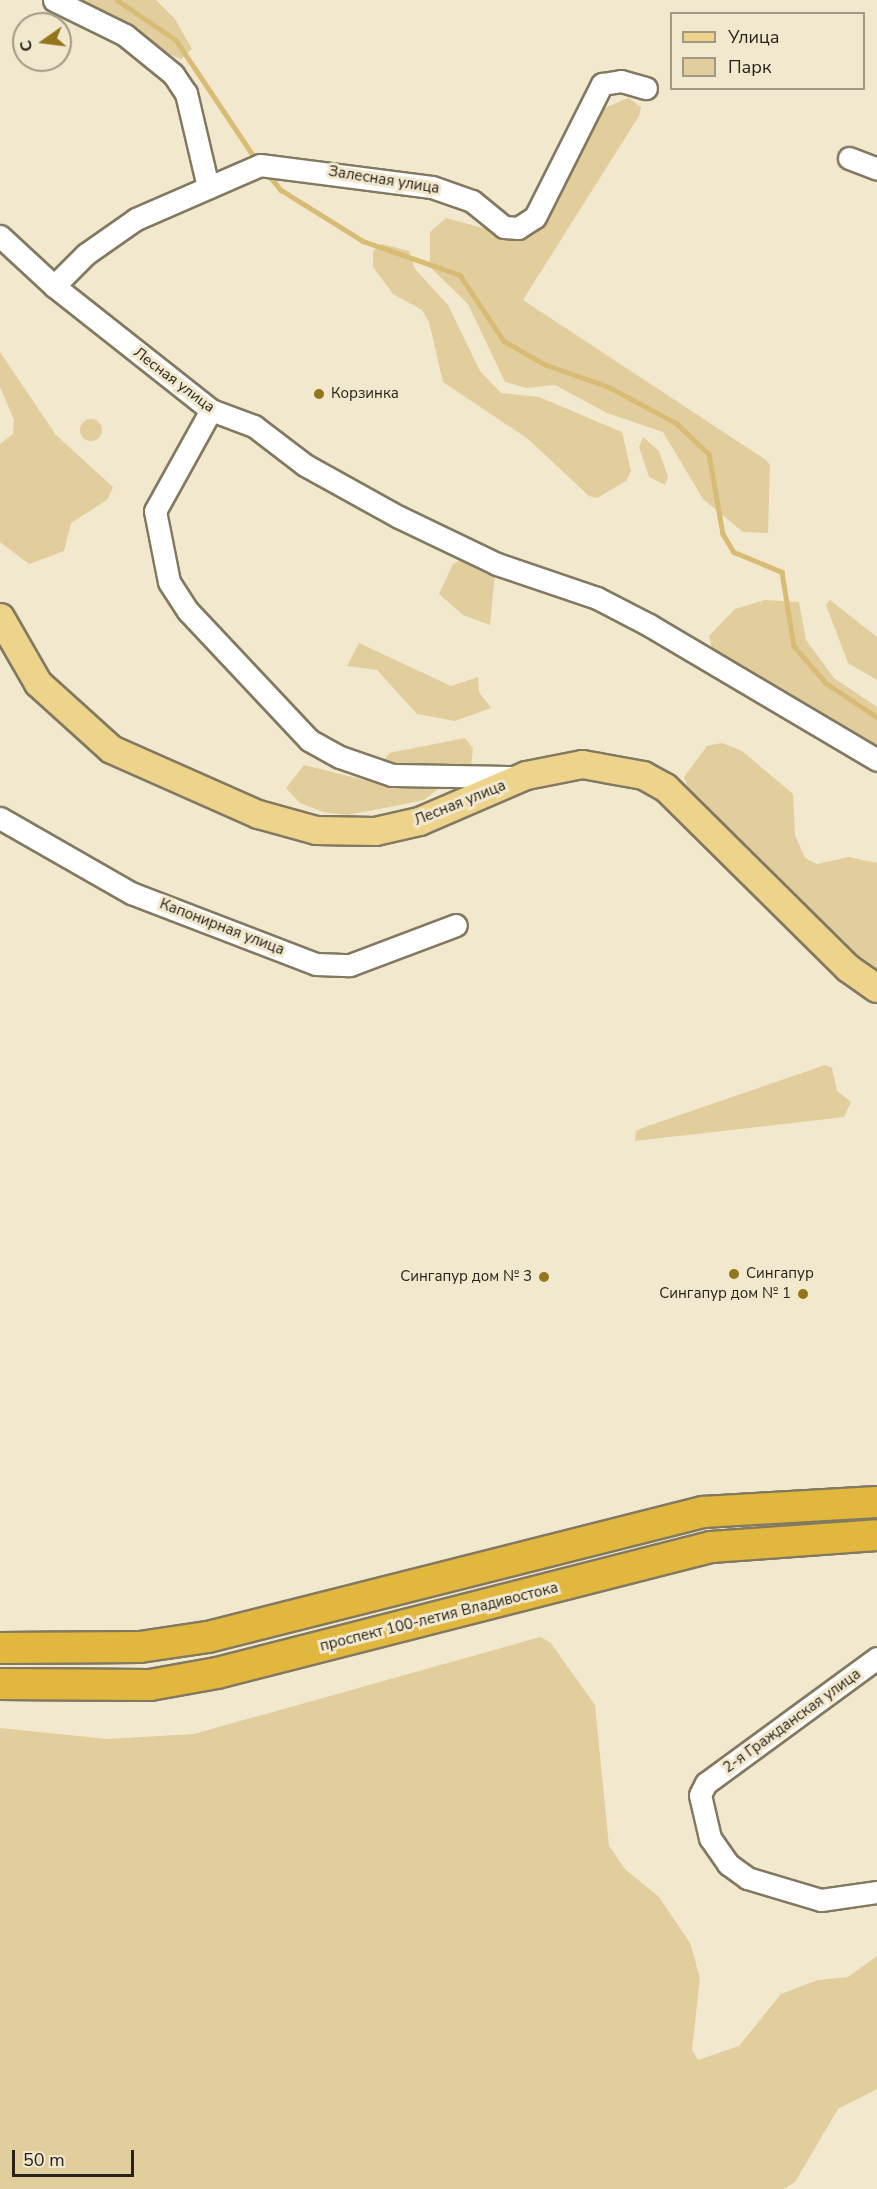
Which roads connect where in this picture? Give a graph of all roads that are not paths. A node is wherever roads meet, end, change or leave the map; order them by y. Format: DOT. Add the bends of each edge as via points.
graph roads {
  1 [pos="54,0"];
  2 [pos="646,88"];
  3 [pos="849,158"];
  4 [pos="877,169"];
  5 [pos="208,187"];
  6 [pos="0,236"];
  7 [pos="54,286"];
  8 [pos="211,410"];
  9 [pos="0,617"];
  10 [pos="877,760"];
  11 [pos="526,776"];
  12 [pos="0,818"];
  13 [pos="456,925"];
  14 [pos="877,988"];
  15 [pos="877,1502"];
  16 [pos="877,1535"];
  17 [pos="0,1648"];
  18 [pos="877,1658"];
  19 [pos="0,1684"];
  20 [pos="877,1892"];
  1 -- 5 [label="street" via="125,35 173,74 186,93"];
  2 -- 5 [label="street, Залесная улица" via="621,81 602,84 535,218 518,228 504,227 472,201 450,191 292,165 260,165"];
  3 -- 4 [label="street"];
  5 -- 7 [label="street, Залесная улица" via="170,201 108,237"];
  6 -- 7 [label="street, Лесная улица"];
  7 -- 8 [label="street, Лесная улица"];
  8 -- 10 [label="street, Лесная улица" via="254,426 305,465 399,517 497,564 597,598 649,625"];
  8 -- 11 [label="street" via="155,511 169,582 188,611 309,740 358,766 438,778"];
  9 -- 11 [label="main road, Лесная улица" via="38,683 111,749 258,814 316,830 375,831 419,821"];
  11 -- 14 [label="main road, Лесная улица" via="582,764 619,766 665,787 848,968"];
  12 -- 13 [label="street, Капонирная улица" via="131,892 316,964 350,964"];
  15 -- 17 [label="highway" via="703,1512 208,1637 140,1647"];
  16 -- 19 [label="highway, проспект 100-летия Владивостока" via="711,1547 217,1673 150,1685"];
  18 -- 20 [label="street, 2-я Гражданская улица" via="706,1783 701,1815 710,1838 728,1864 747,1878 821,1900"];
}
